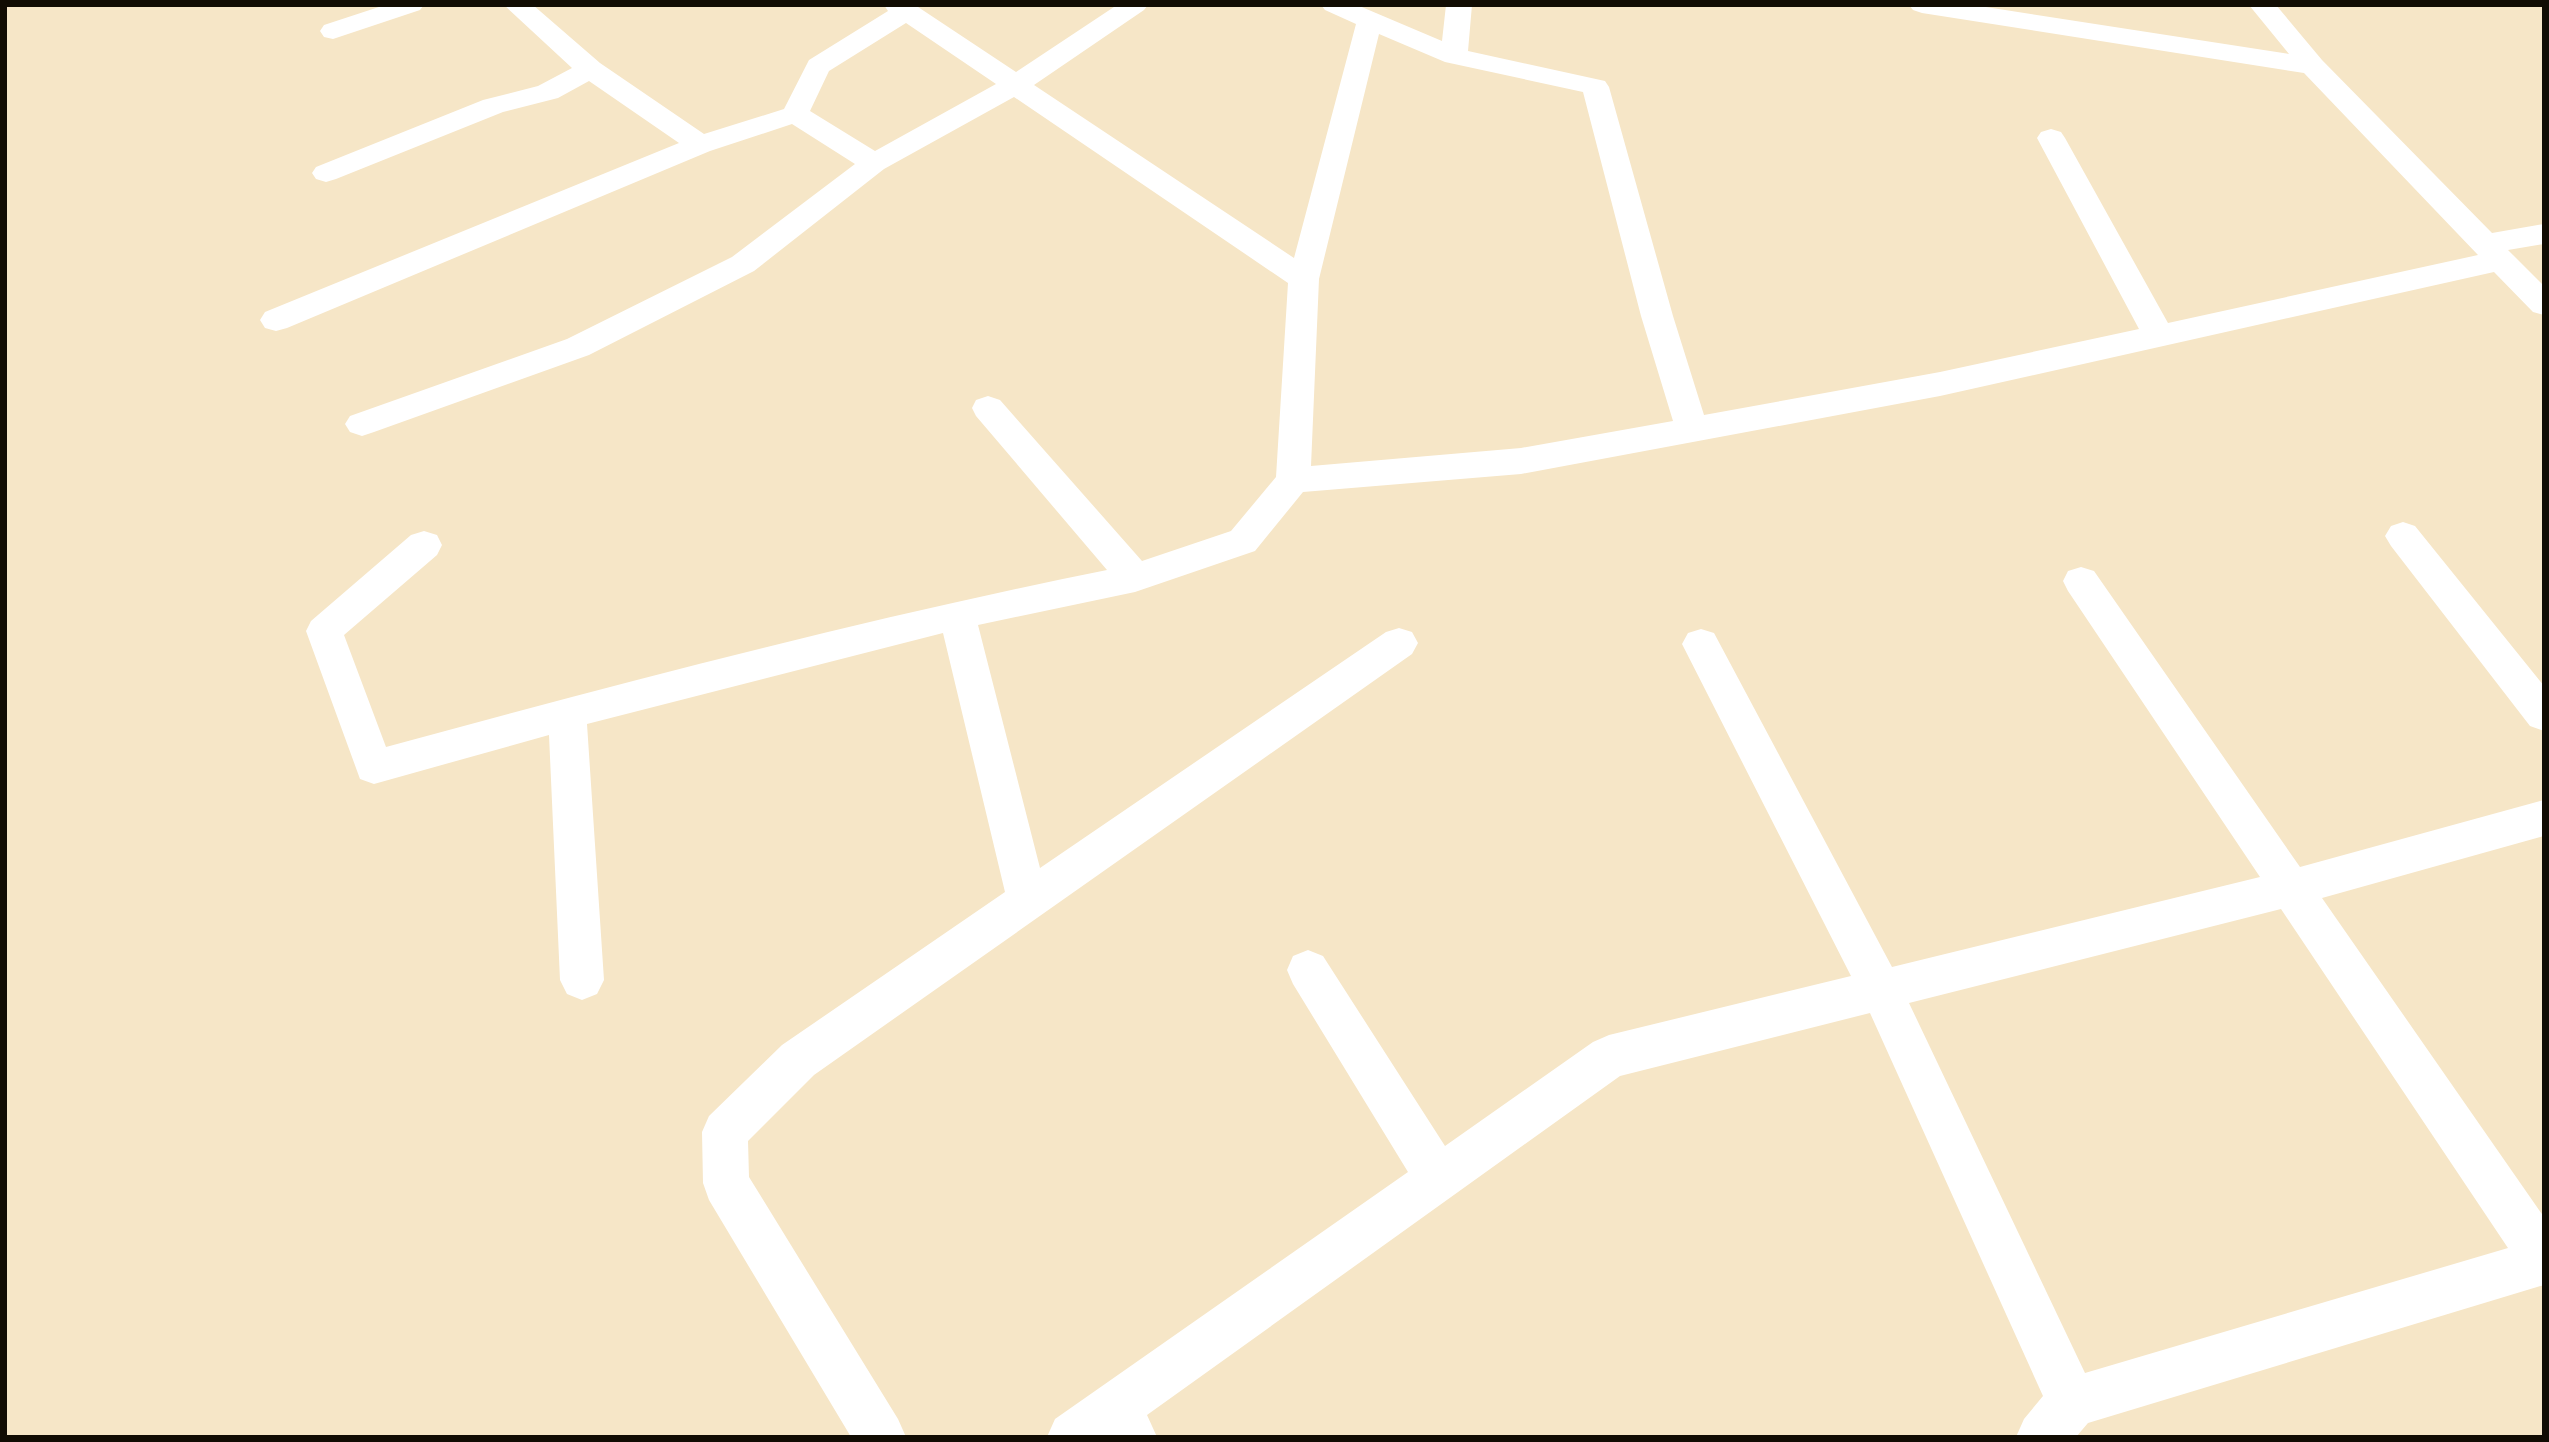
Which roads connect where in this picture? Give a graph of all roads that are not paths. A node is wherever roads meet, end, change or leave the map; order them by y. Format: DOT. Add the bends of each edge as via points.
graph roads {
  1 [pos="411,5"];
  2 [pos="517,5"];
  3 [pos="1135,5"];
  4 [pos="1334,5"];
  5 [pos="1459,5"];
  6 [pos="1922,5"];
  7 [pos="2262,5"];
  8 [pos="902,8"];
  9 [pos="1370,19"];
  10 [pos="333,31"];
  11 [pos="1454,56"];
  12 [pos="2313,66"];
  13 [pos="590,69"];
  14 [pos="1014,85"];
  15 [pos="794,114"];
  16 [pos="2051,138"];
  17 [pos="700,145"];
  18 [pos="874,163"];
  19 [pos="326,173"];
  20 [pos="2544,234"];
  21 [pos="2493,252"];
  22 [pos="1304,279"];
  23 [pos="2544,304"];
  24 [pos="276,320"];
  25 [pos="2159,336"];
  26 [pos="988,408"];
  27 [pos="362,424"];
  28 [pos="1692,429"];
  29 [pos="1293,481"];
  30 [pos="2403,536"];
  31 [pos="424,545"];
  32 [pos="1135,578"];
  33 [pos="2081,581"];
  34 [pos="957,615"];
  35 [pos="1399,643"];
  36 [pos="1701,644"];
  37 [pos="567,714"];
  38 [pos="2544,715"];
  39 [pos="2544,818"];
  40 [pos="2292,888"];
  41 [pos="1028,901"];
  42 [pos="1308,970"];
  43 [pos="582,980"];
  44 [pos="1881,990"];
  45 [pos="1438,1178"];
  46 [pos="2544,1260"];
  47 [pos="2057,1419"];
  48 [pos="1124,1421"];
  49 [pos="880,1437"];
  50 [pos="1073,1437"];
  1 -- 10 [label="street"];
  2 -- 13 [label="street"];
  3 -- 14 [label="street"];
  4 -- 9 [label="street"];
  5 -- 11 [label="street"];
  6 -- 12 [label="street"];
  7 -- 12 [label="street"];
  8 -- 14 [label="street"];
  8 -- 15 [label="street" via="818,66"];
  9 -- 11 [label="street"];
  9 -- 22 [label="street"];
  11 -- 28 [label="street" via="1595,87"];
  12 -- 21 [label="street"];
  13 -- 17 [label="street"];
  13 -- 19 [label="street" via="548,92 492,106"];
  14 -- 18 [label="street"];
  14 -- 22 [label="street"];
  15 -- 17 [label="street"];
  15 -- 18 [label="street"];
  16 -- 25 [label="street"];
  17 -- 24 [label="street"];
  18 -- 27 [label="street" via="743,264 578,347"];
  20 -- 21 [label="street"];
  21 -- 23 [label="street"];
  21 -- 25 [label="street"];
  22 -- 29 [label="street"];
  25 -- 28 [label="street" via="1940,384"];
  26 -- 32 [label="street"];
  28 -- 29 [label="street" via="1521,461"];
  29 -- 32 [label="street" via="1243,541"];
  30 -- 38 [label="street"];
  31 -- 37 [label="street" via="324,631 373,767"];
  32 -- 34 [label="street"];
  33 -- 40 [label="street"];
  34 -- 37 [label="street"];
  34 -- 41 [label="street"];
  35 -- 41 [label="street"];
  36 -- 44 [label="street"];
  37 -- 43 [label="street"];
  39 -- 40 [label="street"];
  40 -- 44 [label="street"];
  40 -- 46 [label="street"];
  41 -- 49 [label="street" via="798,1060 725,1132 726,1183"];
  42 -- 45 [label="street"];
  44 -- 45 [label="street" via="1609,1057"];
  44 -- 47 [label="street"];
  45 -- 48 [label="street"];
  46 -- 47 [label="street"];
  48 -- 50 [label="street"];
}
